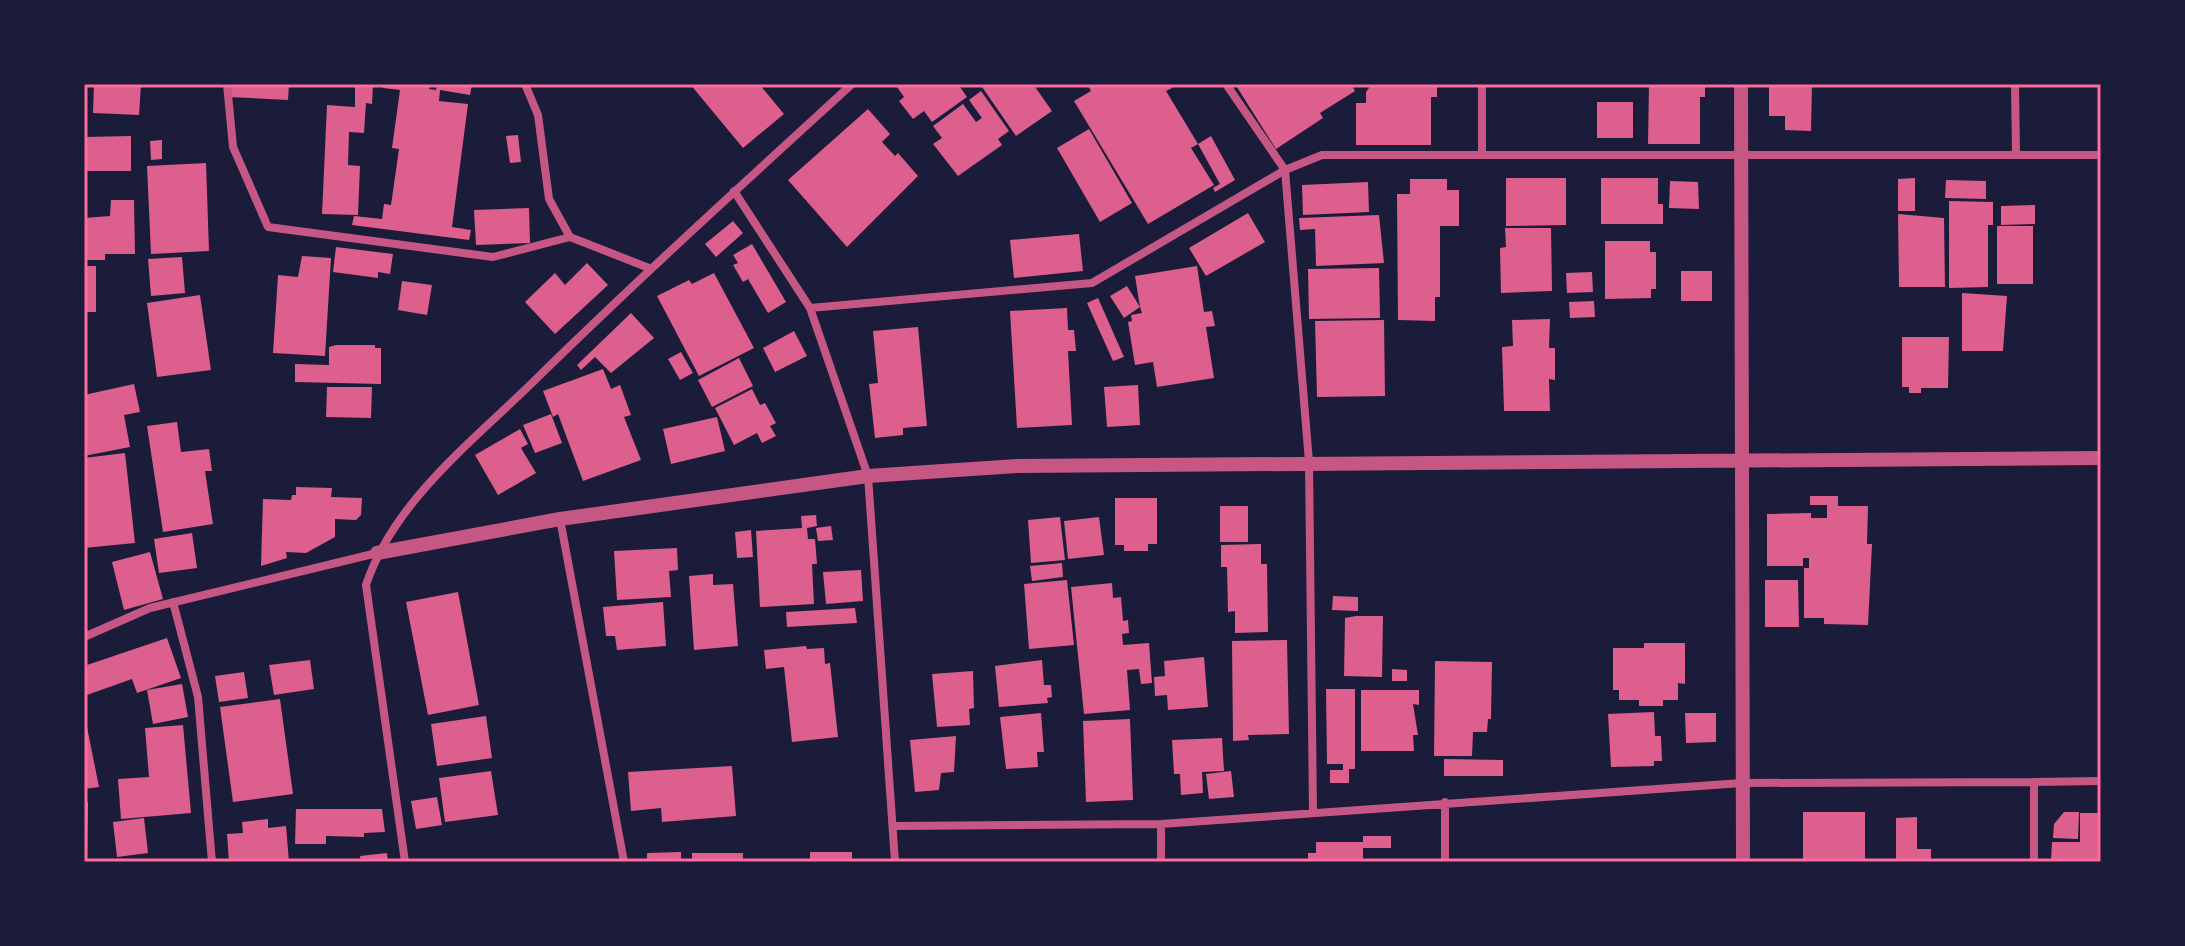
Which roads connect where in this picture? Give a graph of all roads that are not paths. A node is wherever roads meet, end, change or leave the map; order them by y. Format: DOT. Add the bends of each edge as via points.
graph roads {
  1 [pos="227,84"];
  2 [pos="525,84"];
  3 [pos="852,84"];
  4 [pos="1226,84"];
  5 [pos="1482,84"];
  6 [pos="1741,84"];
  7 [pos="2015,84"];
  8 [pos="1482,154"];
  9 [pos="2016,155"];
  10 [pos="2101,155"];
  11 [pos="1741,157"];
  12 [pos="1285,170"];
  13 [pos="734,191"];
  14 [pos="570,237"];
  15 [pos="649,268"];
  16 [pos="810,308"];
  17 [pos="2101,458"];
  18 [pos="1309,462"];
  19 [pos="1740,462"];
  20 [pos="868,476"];
  21 [pos="560,519"];
  22 [pos="377,553"];
  23 [pos="173,602"];
  24 [pos="84,637"];
  25 [pos="2101,781"];
  26 [pos="2034,782"];
  27 [pos="1742,783"];
  28 [pos="1445,802"];
  29 [pos="1313,812"];
  30 [pos="1161,824"];
  31 [pos="895,826"];
  32 [pos="212,862"];
  33 [pos="405,862"];
  34 [pos="624,862"];
  35 [pos="895,862"];
  36 [pos="1161,862"];
  37 [pos="1445,862"];
  38 [pos="1743,862"];
  39 [pos="2034,862"];
  1 -- 14 [label="street" via="233,147 268,227 493,257"];
  2 -- 14 [label="street" via="538,115 549,199"];
  3 -- 13 [label="street"];
  4 -- 12 [label="street"];
  5 -- 8 [label="street"];
  6 -- 11 [label="street"];
  7 -- 9 [label="street"];
  8 -- 11 [label="street"];
  8 -- 12 [label="street" via="1322,155"];
  9 -- 10 [label="street"];
  9 -- 11 [label="street"];
  11 -- 19 [label="street"];
  12 -- 16 [label="street" via="1092,283"];
  12 -- 18 [label="street"];
  13 -- 15 [label="street"];
  13 -- 16 [label="street"];
  14 -- 15 [label="street"];
  15 -- 22 [label="street" via="419,494"];
  16 -- 20 [label="street"];
  17 -- 19 [label="street"];
  18 -- 19 [label="street"];
  18 -- 20 [label="street" via="1017,466"];
  18 -- 29 [label="street"];
  19 -- 27 [label="street"];
  20 -- 21 [label="street"];
  20 -- 31 [label="street"];
  21 -- 22 [label="street"];
  21 -- 34 [label="street"];
  22 -- 23 [label="street"];
  22 -- 33 [label="street" via="366,585"];
  23 -- 24 [label="street"];
  23 -- 32 [label="street" via="198,697"];
  25 -- 26 [label="street"];
  26 -- 27 [label="street"];
  26 -- 39 [label="street"];
  27 -- 28 [label="street"];
  27 -- 38 [label="street"];
  28 -- 29 [label="street"];
  28 -- 37 [label="street"];
  29 -- 30 [label="street"];
  30 -- 31 [label="street"];
  30 -- 36 [label="street"];
  31 -- 35 [label="street"];
}
